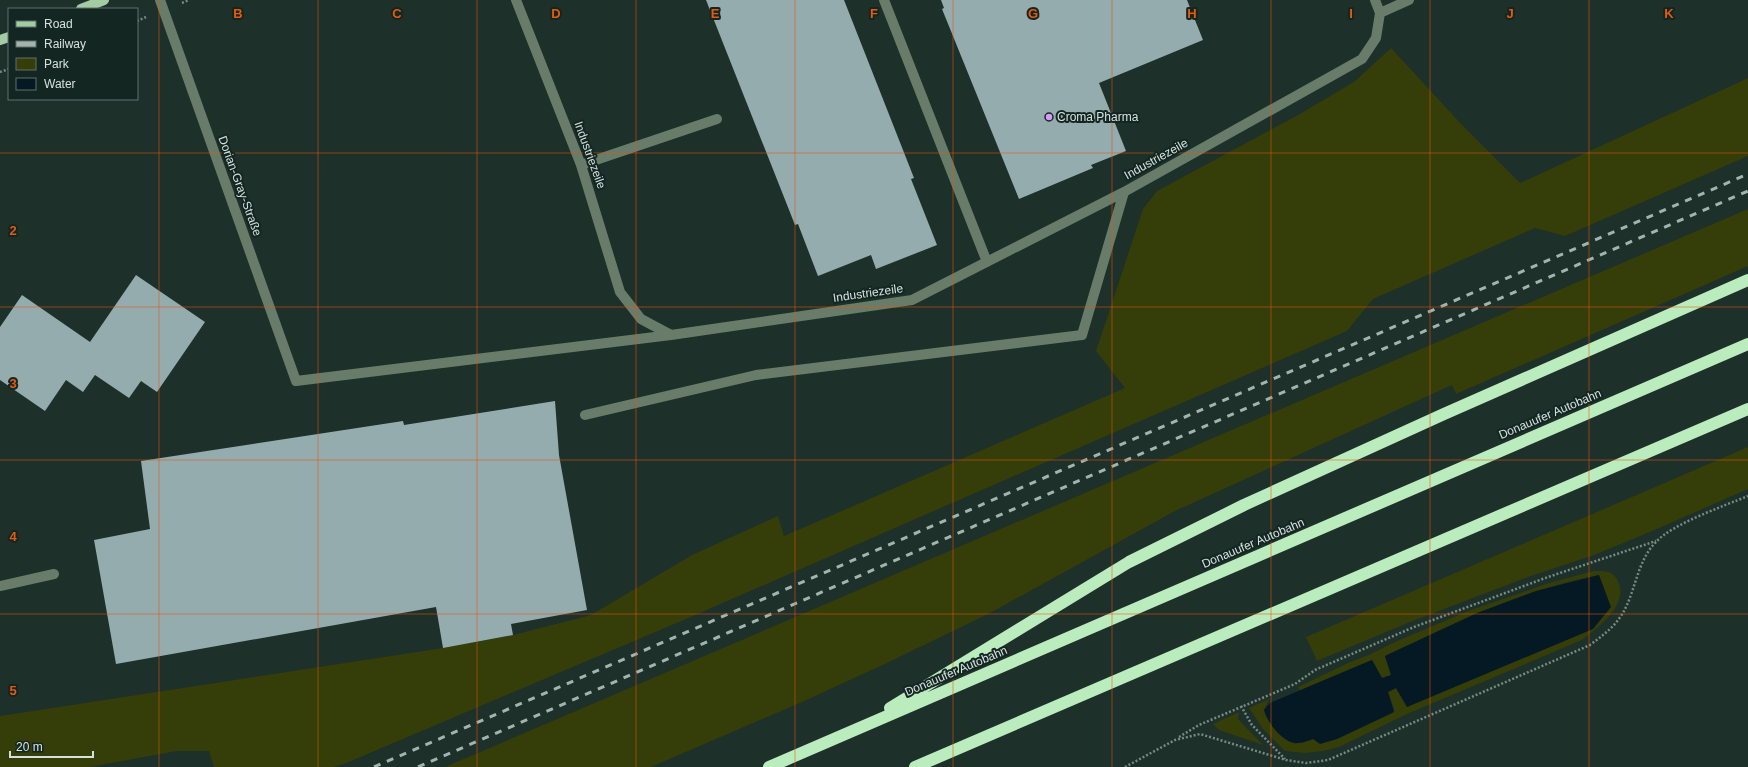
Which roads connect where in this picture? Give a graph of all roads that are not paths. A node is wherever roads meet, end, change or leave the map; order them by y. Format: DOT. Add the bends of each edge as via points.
graph roads {
  1 [pos="104,0"];
  2 [pos="160,0"];
  3 [pos="516,0"];
  4 [pos="884,0"];
  5 [pos="1375,0"];
  6 [pos="1409,0"];
  7 [pos="84,8"];
  8 [pos="1380,13"];
  9 [pos="717,119"];
  10 [pos="581,165"];
  11 [pos="1124,192"];
  12 [pos="987,262"];
  13 [pos="1748,280"];
  14 [pos="671,335"];
  15 [pos="1748,344"];
  16 [pos="1748,409"];
  17 [pos="585,415"];
  18 [pos="54,574"];
  19 [pos="0,586"];
  20 [pos="852,732"];
  21 [pos="769,767"];
  22 [pos="915,767"];
  1 -- 7 [label="main road"];
  2 -- 14 [label="street, Dorian-Gray-Straße" via="296,381"];
  3 -- 10 [label="street, Industriezeile"];
  4 -- 12 [label="street"];
  5 -- 8 [label="street"];
  6 -- 8 [label="street"];
  8 -- 11 [label="street, Industriezeile" via="1376,38 1362,59"];
  9 -- 10 [label="street"];
  10 -- 14 [label="street, Industriezeile" via="620,292 641,319"];
  11 -- 12 [label="street, Industriezeile"];
  11 -- 17 [label="street" via="1082,336 756,375"];
  12 -- 14 [label="street, Industriezeile" via="912,300"];
  13 -- 20 [label="highway" via="1244,505 1129,562"];
  15 -- 20 [label="highway, Donauufer Autobahn"];
  16 -- 22 [label="highway"];
  18 -- 19 [label="street"];
  20 -- 21 [label="highway, Donauufer Autobahn"];
}
